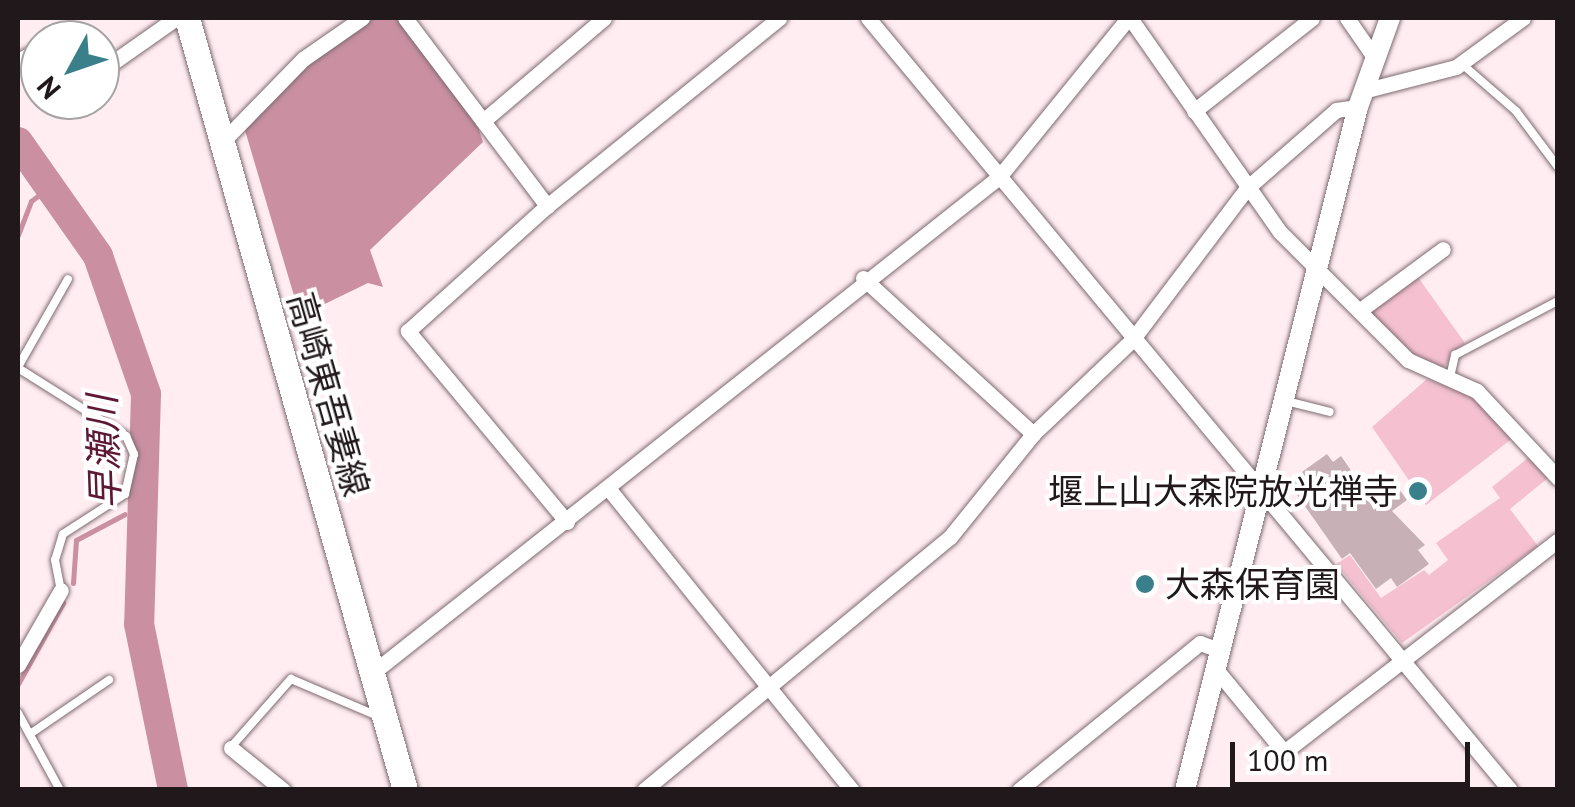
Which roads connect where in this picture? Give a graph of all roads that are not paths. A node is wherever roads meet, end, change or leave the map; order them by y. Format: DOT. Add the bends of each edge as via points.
graph roads {
  1 [pos="176,18"];
  2 [pos="187,18"];
  3 [pos="362,18"];
  4 [pos="405,18"];
  5 [pos="604,18"];
  6 [pos="779,18"];
  7 [pos="868,18"];
  8 [pos="1129,18"];
  9 [pos="1312,18"];
  10 [pos="1348,18"];
  11 [pos="1390,18"];
  12 [pos="1523,18"];
  13 [pos="120,57"];
  14 [pos="1374,57"];
  15 [pos="1460,62"];
  16 [pos="1361,99"];
  17 [pos="1194,110"];
  18 [pos="482,120"];
  19 [pos="222,142"];
  20 [pos="1558,166"];
  21 [pos="999,178"];
  22 [pos="1248,188"];
  23 [pos="547,206"];
  24 [pos="1443,249"];
  25 [pos="1316,268"];
  26 [pos="863,278"];
  27 [pos="68,280"];
  28 [pos="1558,300"];
  29 [pos="1359,311"];
  30 [pos="1132,340"];
  31 [pos="18,367"];
  32 [pos="1450,378"];
  33 [pos="1283,400"];
  34 [pos="1330,412"];
  35 [pos="1032,434"];
  36 [pos="1558,478"];
  37 [pos="608,488"];
  38 [pos="1261,489"];
  39 [pos="567,522"];
  40 [pos="1558,540"];
  41 [pos="60,590"];
  42 [pos="1400,657"];
  43 [pos="1216,658"];
  44 [pos="18,665"];
  45 [pos="371,674"];
  46 [pos="109,680"];
  47 [pos="768,687"];
  48 [pos="18,713"];
  49 [pos="385,718"];
  50 [pos="30,734"];
  51 [pos="232,748"];
  52 [pos="60,790"];
  53 [pos="282,790"];
  54 [pos="404,790"];
  55 [pos="644,790"];
  56 [pos="852,790"];
  57 [pos="1019,790"];
  58 [pos="1185,790"];
  59 [pos="1510,790"];
  1 -- 13 [label="street"];
  2 -- 19 [label="main road, 高崎東吾妻線"];
  3 -- 19 [label="street" via="303,60"];
  4 -- 18 [label="street"];
  5 -- 18 [label="street"];
  6 -- 23 [label="street"];
  7 -- 21 [label="street"];
  8 -- 17 [label="street"];
  8 -- 21 [label="street"];
  9 -- 17 [label="street"];
  10 -- 14 [label="street"];
  11 -- 14 [label="street"];
  12 -- 15 [label="street"];
  14 -- 16 [label="street"];
  15 -- 16 [label="street" via="1429,79"];
  15 -- 20 [label="lane" via="1516,111"];
  16 -- 22 [label="street" via="1336,110"];
  16 -- 25 [label="street"];
  17 -- 22 [label="street"];
  18 -- 23 [label="street"];
  19 -- 45 [label="main road, 高崎東吾妻線"];
  21 -- 26 [label="street"];
  21 -- 30 [label="street"];
  22 -- 25 [label="street"];
  22 -- 30 [label="street"];
  23 -- 39 [label="street" via="408,331"];
  24 -- 29 [label="street"];
  25 -- 29 [label="street"];
  25 -- 33 [label="street"];
  26 -- 35 [label="street"];
  26 -- 37 [label="street"];
  27 -- 31 [label="lane"];
  28 -- 32 [label="lane" via="1455,355"];
  29 -- 32 [label="street" via="1408,360"];
  30 -- 35 [label="street"];
  30 -- 38 [label="street"];
  31 -- 41 [label="lane" via="126,436 134,454 124,494 63,534 55,560"];
  32 -- 36 [label="street" via="1477,391"];
  33 -- 34 [label="lane"];
  33 -- 38 [label="street"];
  35 -- 47 [label="street" via="950,537"];
  37 -- 39 [label="street"];
  37 -- 47 [label="street"];
  38 -- 42 [label="street"];
  38 -- 43 [label="street"];
  39 -- 45 [label="street"];
  40 -- 42 [label="street"];
  41 -- 44 [label="street"];
  42 -- 43 [label="street" via="1284,752"];
  42 -- 59 [label="street"];
  43 -- 57 [label="street" via="1200,643"];
  43 -- 58 [label="street"];
  45 -- 49 [label="main road, 高崎東吾妻線"];
  46 -- 50 [label="lane"];
  47 -- 55 [label="street"];
  47 -- 56 [label="street"];
  48 -- 50 [label="lane"];
  49 -- 51 [label="lane" via="291,679"];
  49 -- 54 [label="main road, 高崎東吾妻線"];
  50 -- 52 [label="lane"];
  51 -- 53 [label="street"];
}
